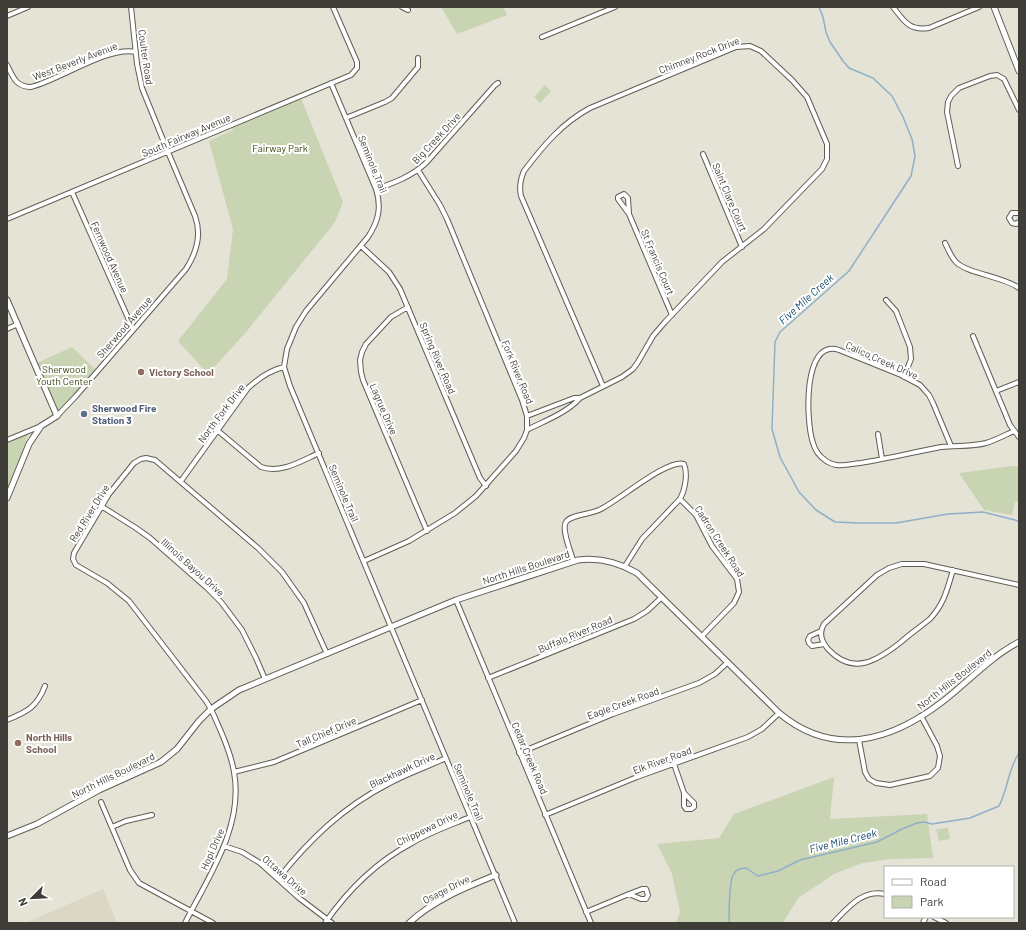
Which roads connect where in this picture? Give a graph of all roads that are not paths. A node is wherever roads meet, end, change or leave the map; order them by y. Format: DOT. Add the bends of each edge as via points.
graph roads {
  1 [pos="28,7"];
  2 [pos="131,7"];
  3 [pos="333,7"];
  4 [pos="402,7"];
  5 [pos="614,7"];
  6 [pos="893,7"];
  7 [pos="979,7"];
  8 [pos="994,7"];
  9 [pos="408,10"];
  10 [pos="7,16"];
  11 [pos="542,38"];
  12 [pos="136,52"];
  13 [pos="418,58"];
  14 [pos="7,65"];
  15 [pos="1019,71"];
  16 [pos="331,83"];
  17 [pos="498,83"];
  18 [pos="1019,110"];
  19 [pos="346,118"];
  20 [pos="168,152"];
  21 [pos="703,154"];
  22 [pos="958,166"];
  23 [pos="418,170"];
  24 [pos="376,189"];
  25 [pos="72,192"];
  26 [pos="1019,213"];
  27 [pos="629,214"];
  28 [pos="7,219"];
  29 [pos="1019,222"];
  30 [pos="945,243"];
  31 [pos="360,246"];
  32 [pos="742,247"];
  33 [pos="1019,288"];
  34 [pos="7,300"];
  35 [pos="886,300"];
  36 [pos="408,307"];
  37 [pos="672,315"];
  38 [pos="18,324"];
  39 [pos="7,329"];
  40 [pos="133,329"];
  41 [pos="973,336"];
  42 [pos="284,367"];
  43 [pos="904,377"];
  44 [pos="1019,382"];
  45 [pos="603,386"];
  46 [pos="996,391"];
  47 [pos="580,398"];
  48 [pos="57,416"];
  49 [pos="527,416"];
  50 [pos="40,426"];
  51 [pos="217,430"];
  52 [pos="527,430"];
  53 [pos="1014,431"];
  54 [pos="878,434"];
  55 [pos="1019,437"];
  56 [pos="7,440"];
  57 [pos="951,446"];
  58 [pos="319,453"];
  59 [pos="882,459"];
  60 [pos="181,481"];
  61 [pos="486,486"];
  62 [pos="7,498"];
  63 [pos="680,499"];
  64 [pos="101,506"];
  65 [pos="427,531"];
  66 [pos="573,560"];
  67 [pos="364,561"];
  68 [pos="625,566"];
  69 [pos="953,570"];
  70 [pos="1019,585"];
  71 [pos="662,597"];
  72 [pos="456,600"];
  73 [pos="391,627"];
  74 [pos="821,631"];
  75 [pos="702,636"];
  76 [pos="1019,642"];
  77 [pos="824,644"];
  78 [pos="327,654"];
  79 [pos="728,662"];
  80 [pos="488,678"];
  81 [pos="265,679"];
  82 [pos="45,686"];
  83 [pos="422,700"];
  84 [pos="211,709"];
  85 [pos="779,713"];
  86 [pos="921,716"];
  87 [pos="7,720"];
  88 [pos="859,740"];
  89 [pos="519,752"];
  90 [pos="446,758"];
  91 [pos="674,764"];
  92 [pos="234,772"];
  93 [pos="684,793"];
  94 [pos="101,802"];
  95 [pos="152,815"];
  96 [pos="545,815"];
  97 [pos="470,817"];
  98 [pos="112,827"];
  99 [pos="7,836"];
  100 [pos="224,846"];
  101 [pos="496,876"];
  102 [pos="278,879"];
  103 [pos="629,894"];
  104 [pos="884,894"];
  105 [pos="191,911"];
  106 [pos="586,912"];
  107 [pos="936,918"];
  108 [pos="326,921"];
  109 [pos="185,923"];
  110 [pos="213,923"];
  111 [pos="332,923"];
  112 [pos="409,923"];
  113 [pos="515,923"];
  114 [pos="591,923"];
  115 [pos="833,923"];
  116 [pos="946,923"];
  1 -- 10 [label="street"];
  2 -- 12 [label="street, Coulter Road"];
  3 -- 16 [label="street, South Fairway Avenue" via="357,64 355,72 351,75"];
  4 -- 9 [label="street"];
  5 -- 11 [label="street"];
  6 -- 7 [label="street" via="905,22 913,28 922,29"];
  8 -- 15 [label="street"];
  12 -- 14 [label="street, West Beverly Avenue" via="124,51 97,59 31,87 22,86 14,80"];
  12 -- 20 [label="street, Coulter Road" via="142,88"];
  13 -- 19 [label="street" via="418,66 392,98"];
  16 -- 19 [label="street, Seminole Trail"];
  16 -- 20 [label="street, South Fairway Avenue"];
  17 -- 23 [label="street, Big Creek Drive"];
  18 -- 22 [label="street" via="1004,79 997,75 955,91 948,102 947,112"];
  19 -- 24 [label="street, Seminole Trail"];
  20 -- 25 [label="street, South Fairway Avenue"];
  20 -- 40 [label="street, Sherwood Avenue" via="196,216 198,242 186,268"];
  21 -- 32 [label="street, Saint Clare Court"];
  23 -- 24 [label="street, Big Creek Drive"];
  23 -- 49 [label="street, Fork River Road" via="447,219"];
  24 -- 31 [label="street, Seminole Trail" via="378,217 372,231"];
  25 -- 28 [label="street, South Fairway Avenue"];
  25 -- 40 [label="street, Fernwood Avenue"];
  26 -- 29 [label="street" via="1012,213 1010,219 1014,224"];
  27 -- 37 [label="street, St Francis Court"];
  30 -- 33 [label="street" via="959,265"];
  31 -- 36 [label="street, Spring River Road" via="389,272"];
  31 -- 42 [label="street, Seminole Trail" via="302,318 291,337"];
  32 -- 37 [label="street, Chimney Rock Drive" via="722,262"];
  32 -- 45 [label="street, Chimney Rock Drive" via="819,173 825,165 828,153 826,139 806,97 761,51 750,46 736,47 590,108 578,114 558,131 524,171 520,192"];
  34 -- 38 [label="street"];
  35 -- 43 [label="street" via="896,311 910,348 911,358"];
  36 -- 61 [label="street, Spring River Road" via="480,478"];
  36 -- 65 [label="street, Lagrue Drive" via="391,317 370,339 362,352 360,366 363,380"];
  37 -- 45 [label="street, Chimney Rock Drive" via="653,336 633,369"];
  38 -- 39 [label="street"];
  38 -- 48 [label="street"];
  40 -- 48 [label="street, Sherwood Avenue"];
  41 -- 46 [label="street"];
  42 -- 51 [label="street, North Fork Drive" via="269,372 250,386"];
  42 -- 58 [label="street, Seminole Trail"];
  43 -- 57 [label="street, Calico Creek Drive" via="920,386 929,395"];
  43 -- 59 [label="street, Calico Creek Drive" via="835,348 820,354 813,370 809,398 810,428 820,455 829,463 839,465"];
  44 -- 46 [label="street"];
  45 -- 47 [label="street, Chimney Rock Drive"];
  46 -- 53 [label="street"];
  47 -- 49 [label="street, Chimney Rock Drive"];
  47 -- 52 [label="street, Chimney Rock Drive" via="561,413"];
  48 -- 50 [label="street, Sherwood Avenue"];
  49 -- 52 [label="street, Fork River Road"];
  50 -- 56 [label="street"];
  50 -- 62 [label="street, Sherwood Avenue" via="29,444"];
  51 -- 58 [label="street" via="261,467 269,469 280,469"];
  51 -- 60 [label="street, North Fork Drive"];
  52 -- 61 [label="street, Fork River Road" via="516,451"];
  53 -- 55 [label="street"];
  53 -- 57 [label="street, Calico Creek Drive" via="976,445"];
  54 -- 59 [label="street"];
  57 -- 59 [label="street, Calico Creek Drive"];
  58 -- 67 [label="street, Seminole Trail"];
  60 -- 64 [label="street, Red River Drive" via="155,460 141,459 134,463"];
  60 -- 78 [label="street, Red River Drive" via="282,572 304,603"];
  61 -- 65 [label="street, Fork River Road" via="461,509"];
  63 -- 66 [label="street" via="685,488 685,465 678,463 643,482 612,504 567,520 564,531"];
  63 -- 68 [label="street" via="638,543"];
  63 -- 75 [label="street, Cadron Creek Road" via="696,515 712,546 735,575 739,586 734,603"];
  64 -- 81 [label="street, Illinois Bayou Drive" via="150,538 221,602 242,630"];
  64 -- 84 [label="street, Red River Drive" via="72,559 80,568 107,583 129,601"];
  65 -- 67 [label="street, Fork River Road"];
  66 -- 68 [label="street, North Hills Boulevard" via="595,558"];
  66 -- 72 [label="street, North Hills Boulevard"];
  67 -- 73 [label="street, Seminole Trail"];
  68 -- 71 [label="street, North Hills Boulevard" via="642,576"];
  69 -- 70 [label="street"];
  69 -- 74 [label="street" via="914,563 889,568 877,575 824,624"];
  69 -- 77 [label="street" via="945,597 937,611 880,657 863,663 848,663"];
  71 -- 75 [label="street, North Hills Boulevard"];
  71 -- 80 [label="street, Buffalo River Road" via="634,619"];
  72 -- 73 [label="street, North Hills Boulevard"];
  72 -- 80 [label="street, Cedar Creek Road"];
  73 -- 78 [label="street, North Hills Boulevard"];
  73 -- 83 [label="street, Seminole Trail"];
  74 -- 77 [label="street"];
  74 -- 77 [label="street" via="810,636 808,640 812,646"];
  75 -- 79 [label="street, North Hills Boulevard"];
  76 -- 86 [label="street, North Hills Boulevard" via="1001,653"];
  78 -- 81 [label="street, North Hills Boulevard"];
  79 -- 85 [label="street, North Hills Boulevard"];
  79 -- 89 [label="street, Eagle Creek Road" via="715,674 699,683"];
  80 -- 89 [label="street, Cedar Creek Road"];
  81 -- 84 [label="street, North Hills Boulevard" via="239,690"];
  82 -- 87 [label="street" via="41,697 31,708"];
  83 -- 90 [label="street, Seminole Trail"];
  83 -- 92 [label="street, Tall Chief Drive" via="274,762"];
  84 -- 92 [label="street, Hopi Drive" via="229,752"];
  84 -- 99 [label="street, North Hills Boulevard" via="177,749 161,762 99,790 37,824"];
  85 -- 88 [label="street, North Hills Boulevard" via="811,733 838,740"];
  85 -- 91 [label="street, Elk River Road" via="762,729 748,737"];
  86 -- 88 [label="street, North Hills Boulevard" via="890,732"];
  86 -- 88 [label="street" via="940,756 938,768 925,778 890,785 876,783 865,772"];
  89 -- 96 [label="street, Cedar Creek Road"];
  90 -- 97 [label="street, Seminole Trail"];
  90 -- 102 [label="street, Blackhawk Drive" via="388,784 348,809 309,842"];
  91 -- 93 [label="street"];
  91 -- 96 [label="street, Elk River Road"];
  92 -- 100 [label="street, Hopi Drive" via="235,809"];
  94 -- 98 [label="street"];
  95 -- 98 [label="street"];
  96 -- 106 [label="street, Cedar Creek Road"];
  97 -- 101 [label="street, Seminole Trail"];
  97 -- 108 [label="street, Chippewa Drive" via="420,838 393,854 355,885"];
  98 -- 105 [label="street" via="130,870 139,883"];
  100 -- 102 [label="street, Ottawa Drive" via="251,857"];
  100 -- 105 [label="street, Hopi Drive"];
  101 -- 112 [label="street, Osage Drive" via="442,899"];
  101 -- 113 [label="street, Seminole Trail"];
  102 -- 108 [label="street, Ottawa Drive"];
  103 -- 106 [label="street"];
  104 -- 115 [label="street" via="864,896"];
  105 -- 109 [label="street, Hopi Drive"];
  105 -- 110 [label="street"];
  106 -- 114 [label="street, Cedar Creek Road"];
  107 -- 116 [label="street"];
  108 -- 111 [label="street, Ottawa Drive"];
}
